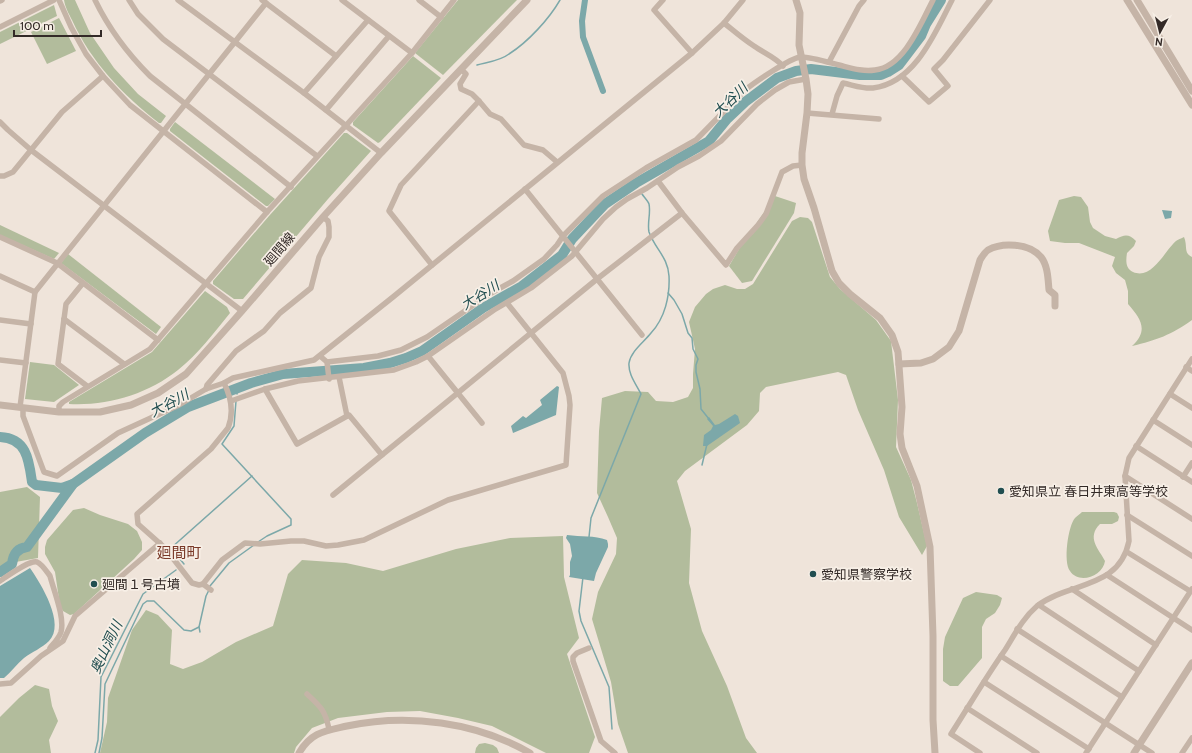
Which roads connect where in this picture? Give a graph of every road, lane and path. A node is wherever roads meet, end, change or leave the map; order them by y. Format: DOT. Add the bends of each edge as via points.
graph roads {
  1 [pos="54,0"];
  2 [pos="59,0"];
  3 [pos="94,0"];
  4 [pos="129,0"];
  5 [pos="178,0"];
  6 [pos="342,0"];
  7 [pos="419,0"];
  8 [pos="454,0"];
  9 [pos="527,0"];
  10 [pos="663,0"];
  11 [pos="743,0"];
  12 [pos="796,0"];
  13 [pos="864,0"];
  14 [pos="933,0"];
  15 [pos="952,0"];
  16 [pos="990,0"];
  17 [pos="1127,0"];
  18 [pos="1138,0"];
  19 [pos="264,1"];
  20 [pos="441,17"];
  21 [pos="368,20"];
  22 [pos="724,23"];
  23 [pos="0,27"];
  24 [pos="390,36"];
  25 [pos="235,42"];
  26 [pos="412,53"];
  27 [pos="692,53"];
  28 [pos="336,56"];
  29 [pos="800,57"];
  30 [pos="829,62"];
  31 [pos="783,66"];
  32 [pos="462,69"];
  33 [pos="209,74"];
  34 [pos="103,76"];
  35 [pos="902,76"];
  36 [pos="806,77"];
  37 [pos="1192,91"];
  38 [pos="304,93"];
  39 [pos="479,100"];
  40 [pos="185,103"];
  41 [pos="1192,105"];
  42 [pos="326,110"];
  43 [pos="808,113"];
  44 [pos="832,114"];
  45 [pos="879,119"];
  46 [pos="0,122"];
  47 [pos="346,126"];
  48 [pos="164,131"];
  49 [pos="31,150"];
  50 [pos="381,153"];
  51 [pos="317,156"];
  52 [pos="557,162"];
  53 [pos="802,165"];
  54 [pos="0,176"];
  55 [pos="658,181"];
  56 [pos="291,187"];
  57 [pos="525,189"];
  58 [pos="103,205"];
  59 [pos="267,212"];
  60 [pos="682,213"];
  61 [pos="322,217"];
  62 [pos="0,237"];
  63 [pos="563,237"];
  64 [pos="575,252"];
  65 [pos="57,263"];
  66 [pos="432,265"];
  67 [pos="0,276"];
  68 [pos="597,279"];
  69 [pos="83,283"];
  70 [pos="205,284"];
  71 [pos="35,292"];
  72 [pos="507,303"];
  73 [pos="1055,306"];
  74 [pos="242,311"];
  75 [pos="64,319"];
  76 [pos="0,320"];
  77 [pos="31,324"];
  78 [pos="531,334"];
  79 [pos="642,335"];
  80 [pos="158,340"];
  81 [pos="320,356"];
  82 [pos="428,356"];
  83 [pos="1192,359"];
  84 [pos="0,360"];
  85 [pos="327,362"];
  86 [pos="26,363"];
  87 [pos="124,364"];
  88 [pos="899,364"];
  89 [pos="1186,367"];
  90 [pos="1192,371"];
  91 [pos="339,377"];
  92 [pos="329,379"];
  93 [pos="225,385"];
  94 [pos="87,386"];
  95 [pos="206,389"];
  96 [pos="265,389"];
  97 [pos="458,393"];
  98 [pos="1170,394"];
  99 [pos="231,401"];
  100 [pos="0,405"];
  101 [pos="22,408"];
  102 [pos="1192,408"];
  103 [pos="59,412"];
  104 [pos="347,416"];
  105 [pos="1153,420"];
  106 [pos="482,423"];
  107 [pos="1136,446"];
  108 [pos="1192,446"];
  109 [pos="382,455"];
  110 [pos="1192,463"];
  111 [pos="1125,476"];
  112 [pos="1183,476"];
  113 [pos="1192,482"];
  114 [pos="1083,490"];
  115 [pos="1126,490"];
  116 [pos="333,495"];
  117 [pos="1127,515"];
  118 [pos="1192,519"];
  119 [pos="160,543"];
  120 [pos="1127,552"];
  121 [pos="1192,556"];
  122 [pos="1108,576"];
  123 [pos="0,581"];
  124 [pos="1072,589"];
  125 [pos="1191,590"];
  126 [pos="1039,605"];
  127 [pos="1173,618"];
  128 [pos="1017,630"];
  129 [pos="1192,630"];
  130 [pos="1156,644"];
  131 [pos="590,648"];
  132 [pos="47,653"];
  133 [pos="1001,656"];
  134 [pos="1192,663"];
  135 [pos="1139,671"];
  136 [pos="984,682"];
  137 [pos="0,684"];
  138 [pos="307,694"];
  139 [pos="1122,697"];
  140 [pos="967,708"];
  141 [pos="1105,723"];
  142 [pos="329,729"];
  143 [pos="1191,740"];
  144 [pos="1139,745"];
  145 [pos="1087,751"];
  146 [pos="299,753"];
  147 [pos="530,753"];
  148 [pos="615,753"];
  149 [pos="935,753"];
  150 [pos="980,753"];
  151 [pos="1037,753"];
  152 [pos="1134,753"];
  153 [pos="1152,753"];
  154 [pos="1182,753"];
  1 -- 23 [label="street"];
  2 -- 34 [label="street" via="86,54"];
  3 -- 40 [label="street" via="104,20 134,60"];
  4 -- 33 [label="street" via="138,14 163,40"];
  5 -- 25 [label="street"];
  6 -- 21 [label="street"];
  7 -- 20 [label="street"];
  8 -- 20 [label="street"];
  9 -- 32 [label="street, 廻間線"];
  10 -- 27 [label="street" via="654,10"];
  11 -- 22 [label="street"];
  12 -- 29 [label="street" via="800,13"];
  13 -- 30 [label="street"];
  14 -- 30 [label="street" via="916,34 899,58 888,66 866,71"];
  15 -- 35 [label="street" via="931,40 917,61"];
  16 -- 35 [label="street" via="934,70 948,86 929,102"];
  17 -- 41 [label="street"];
  18 -- 37 [label="street"];
  19 -- 25 [label="street"];
  19 -- 28 [label="street"];
  20 -- 26 [label="street"];
  21 -- 24 [label="street"];
  21 -- 28 [label="street"];
  22 -- 27 [label="street"];
  22 -- 31 [label="street"];
  24 -- 26 [label="street"];
  24 -- 42 [label="street"];
  25 -- 33 [label="street"];
  25 -- 38 [label="street"];
  26 -- 47 [label="street"];
  27 -- 52 [label="street"];
  28 -- 38 [label="street"];
  29 -- 30 [label="street"];
  29 -- 31 [label="street"];
  29 -- 36 [label="street"];
  31 -- 63 [label="street" via="745,90 696,140 603,196"];
  32 -- 39 [label="street" via="466,74 460,87"];
  32 -- 50 [label="street, 廻間線"];
  33 -- 40 [label="street"];
  33 -- 51 [label="street"];
  34 -- 48 [label="street" via="130,104"];
  34 -- 49 [label="street" via="62,112"];
  35 -- 44 [label="street" via="873,88 843,83"];
  36 -- 43 [label="street"];
  36 -- 55 [label="street" via="775,90 720,141"];
  38 -- 42 [label="street"];
  39 -- 52 [label="street" via="490,114 500,118 524,145 543,150"];
  39 -- 66 [label="street" via="401,185 389,211"];
  40 -- 48 [label="street"];
  40 -- 56 [label="street"];
  42 -- 47 [label="street"];
  43 -- 44 [label="street"];
  43 -- 53 [label="street"];
  44 -- 45 [label="street"];
  46 -- 49 [label="street"];
  47 -- 50 [label="street"];
  47 -- 51 [label="street"];
  48 -- 58 [label="street"];
  48 -- 59 [label="street"];
  49 -- 54 [label="street" via="13,172"];
  49 -- 58 [label="street"];
  50 -- 61 [label="street, 廻間線"];
  51 -- 56 [label="street"];
  52 -- 57 [label="street"];
  53 -- 60 [label="street" via="793,166 782,172 766,214 726,265"];
  53 -- 88 [label="street" via="832,271 850,294 880,318 892,335"];
  55 -- 60 [label="street"];
  55 -- 64 [label="street" via="616,207"];
  56 -- 59 [label="street"];
  57 -- 63 [label="street"];
  57 -- 66 [label="street"];
  58 -- 65 [label="street"];
  58 -- 70 [label="street"];
  59 -- 70 [label="street"];
  60 -- 68 [label="street"];
  61 -- 74 [label="street, 廻間線"];
  61 -- 95 [label="street" via="328,221 329,237 319,257 311,288 280,313 264,331 236,351"];
  62 -- 65 [label="street"];
  63 -- 64 [label="street"];
  63 -- 85 [label="street" via="551,252 528,271 415,344 378,356"];
  64 -- 68 [label="street"];
  64 -- 72 [label="street" via="531,288"];
  65 -- 69 [label="street"];
  65 -- 71 [label="street"];
  66 -- 81 [label="street"];
  67 -- 71 [label="street"];
  68 -- 78 [label="street"];
  68 -- 79 [label="street"];
  69 -- 75 [label="street" via="66,304"];
  69 -- 80 [label="street"];
  70 -- 74 [label="street"];
  70 -- 80 [label="street"];
  71 -- 77 [label="street"];
  72 -- 78 [label="street"];
  72 -- 82 [label="street"];
  73 -- 88 [label="street" via="1055,295 1049,290 1046,266 1040,256 1025,247 996,246 986,251 980,260 959,331 949,348 933,359 921,363"];
  74 -- 103 [label="street, 廻間線" via="186,374 158,393 131,404 100,412"];
  75 -- 87 [label="street"];
  75 -- 94 [label="street" via="58,364"];
  76 -- 77 [label="street"];
  77 -- 86 [label="street"];
  78 -- 97 [label="street"];
  78 -- 119 [label="street" via="563,373 570,405 566,465 448,500 364,540 326,546 304,541 245,543 214,568 207,587 192,583"];
  80 -- 87 [label="street" via="150,349"];
  81 -- 85 [label="street"];
  81 -- 93 [label="street" via="314,360 232,378"];
  82 -- 91 [label="street" via="394,370"];
  82 -- 97 [label="street"];
  83 -- 89 [label="street"];
  84 -- 86 [label="street"];
  85 -- 92 [label="street"];
  86 -- 101 [label="street"];
  87 -- 94 [label="street"];
  88 -- 149 [label="street" via="902,448 917,486 930,547"];
  89 -- 90 [label="street"];
  89 -- 98 [label="street"];
  91 -- 92 [label="street"];
  91 -- 104 [label="street"];
  92 -- 96 [label="street" via="298,381"];
  93 -- 95 [label="street"];
  93 -- 99 [label="street"];
  94 -- 103 [label="street" via="63,402 59,406"];
  95 -- 101 [label="street" via="188,401 118,433 57,476 44,472"];
  96 -- 99 [label="street"];
  96 -- 104 [label="street" via="297,444"];
  97 -- 106 [label="street"];
  97 -- 109 [label="street"];
  98 -- 102 [label="street"];
  98 -- 105 [label="street"];
  99 -- 119 [label="street" via="230,424 218,442 137,514 138,524"];
  100 -- 101 [label="street, 廻間線"];
  101 -- 103 [label="street, 廻間線"];
  104 -- 109 [label="street" via="349,415"];
  105 -- 107 [label="street"];
  105 -- 108 [label="street"];
  107 -- 111 [label="street" via="1129,458"];
  107 -- 112 [label="street"];
  109 -- 116 [label="street"];
  110 -- 112 [label="street"];
  111 -- 115 [label="street"];
  111 -- 118 [label="street"];
  112 -- 113 [label="street"];
  114 -- 115 [label="street"];
  115 -- 117 [label="street"];
  117 -- 120 [label="street"];
  117 -- 121 [label="street"];
  119 -- 132 [label="street" via="75,616 63,642"];
  120 -- 122 [label="street"];
  120 -- 125 [label="street"];
  122 -- 124 [label="street"];
  122 -- 127 [label="street"];
  123 -- 132 [label="street" via="32,562 39,563 48,572 62,619 61,632"];
  124 -- 126 [label="street"];
  124 -- 130 [label="street"];
  125 -- 127 [label="street"];
  126 -- 128 [label="street" via="1030,612"];
  126 -- 135 [label="street"];
  127 -- 129 [label="street"];
  127 -- 130 [label="street"];
  128 -- 133 [label="street"];
  128 -- 139 [label="street"];
  130 -- 135 [label="street"];
  131 -- 148 [label="street" via="573,657 601,741"];
  132 -- 137 [label="street" via="11,683"];
  133 -- 136 [label="street"];
  133 -- 141 [label="street"];
  134 -- 144 [label="street"];
  135 -- 139 [label="street"];
  136 -- 140 [label="street"];
  136 -- 145 [label="street"];
  138 -- 142 [label="street" via="326,715"];
  139 -- 141 [label="street"];
  140 -- 150 [label="street" via="951,734"];
  140 -- 151 [label="street"];
  141 -- 144 [label="street"];
  141 -- 145 [label="street"];
  142 -- 146 [label="street" via="311,737"];
  142 -- 147 [label="street" via="391,720 433,722 489,734"];
  143 -- 154 [label="street"];
  144 -- 152 [label="street"];
  144 -- 153 [label="street"];
}
